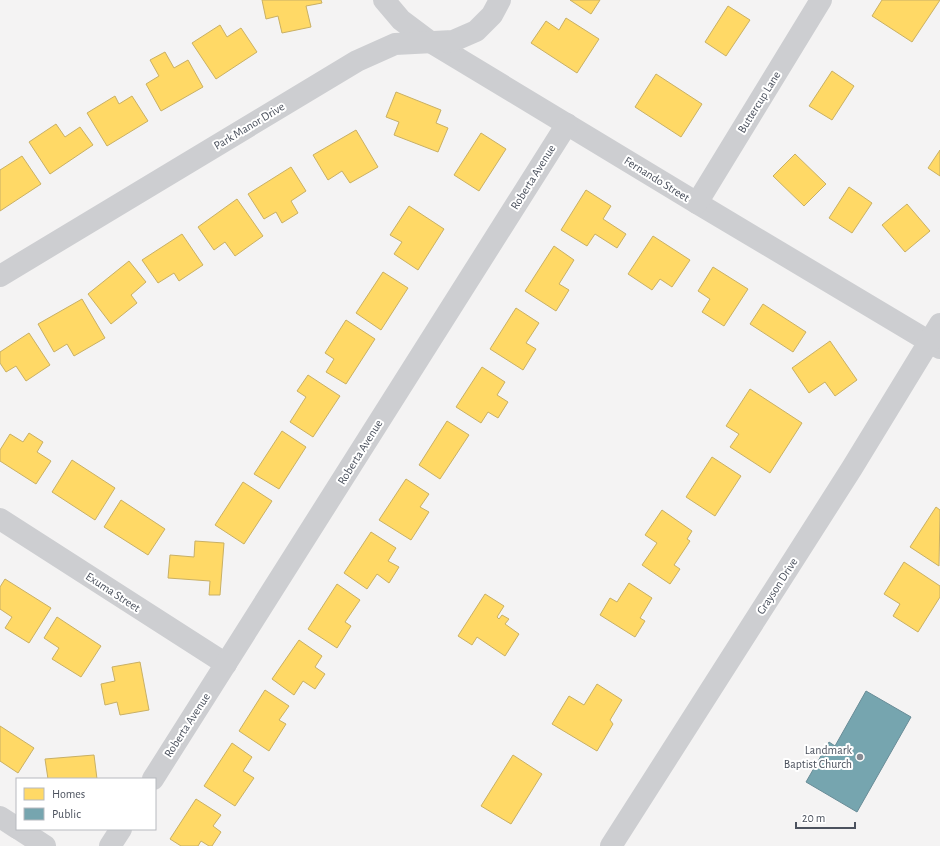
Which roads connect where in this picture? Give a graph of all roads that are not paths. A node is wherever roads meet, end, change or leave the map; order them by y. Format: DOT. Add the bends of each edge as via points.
graph roads {
  1 [pos="384,0"];
  2 [pos="500,0"];
  3 [pos="821,0"];
  4 [pos="429,41"];
  5 [pos="566,124"];
  6 [pos="697,203"];
  7 [pos="0,276"];
  8 [pos="937,338"];
  9 [pos="0,519"];
  10 [pos="226,664"];
  11 [pos="154,778"];
  12 [pos="0,817"];
  13 [pos="16,827"];
  14 [pos="21,830"];
  15 [pos="119,830"];
  16 [pos="45,846"];
  17 [pos="110,846"];
  18 [pos="611,846"];
  1 -- 4 [label="street, Fernando Street" via="400,20"];
  2 -- 4 [label="street, Park Manor Drive" via="492,15 476,31 453,41"];
  3 -- 6 [label="street, Buttercup Lane"];
  4 -- 5 [label="street, Fernando Street"];
  4 -- 7 [label="street, Park Manor Drive" via="395,44 357,61"];
  5 -- 6 [label="street, Fernando Street"];
  5 -- 10 [label="street, Roberta Avenue"];
  6 -- 8 [label="street, Fernando Street"];
  8 -- 18 [label="street, Grayson Drive"];
  9 -- 10 [label="street, Exuma Street"];
  10 -- 11 [label="street, Roberta Avenue"];
  12 -- 13 [label="street"];
  14 -- 16 [label="street"];
  15 -- 17 [label="street"];
}
